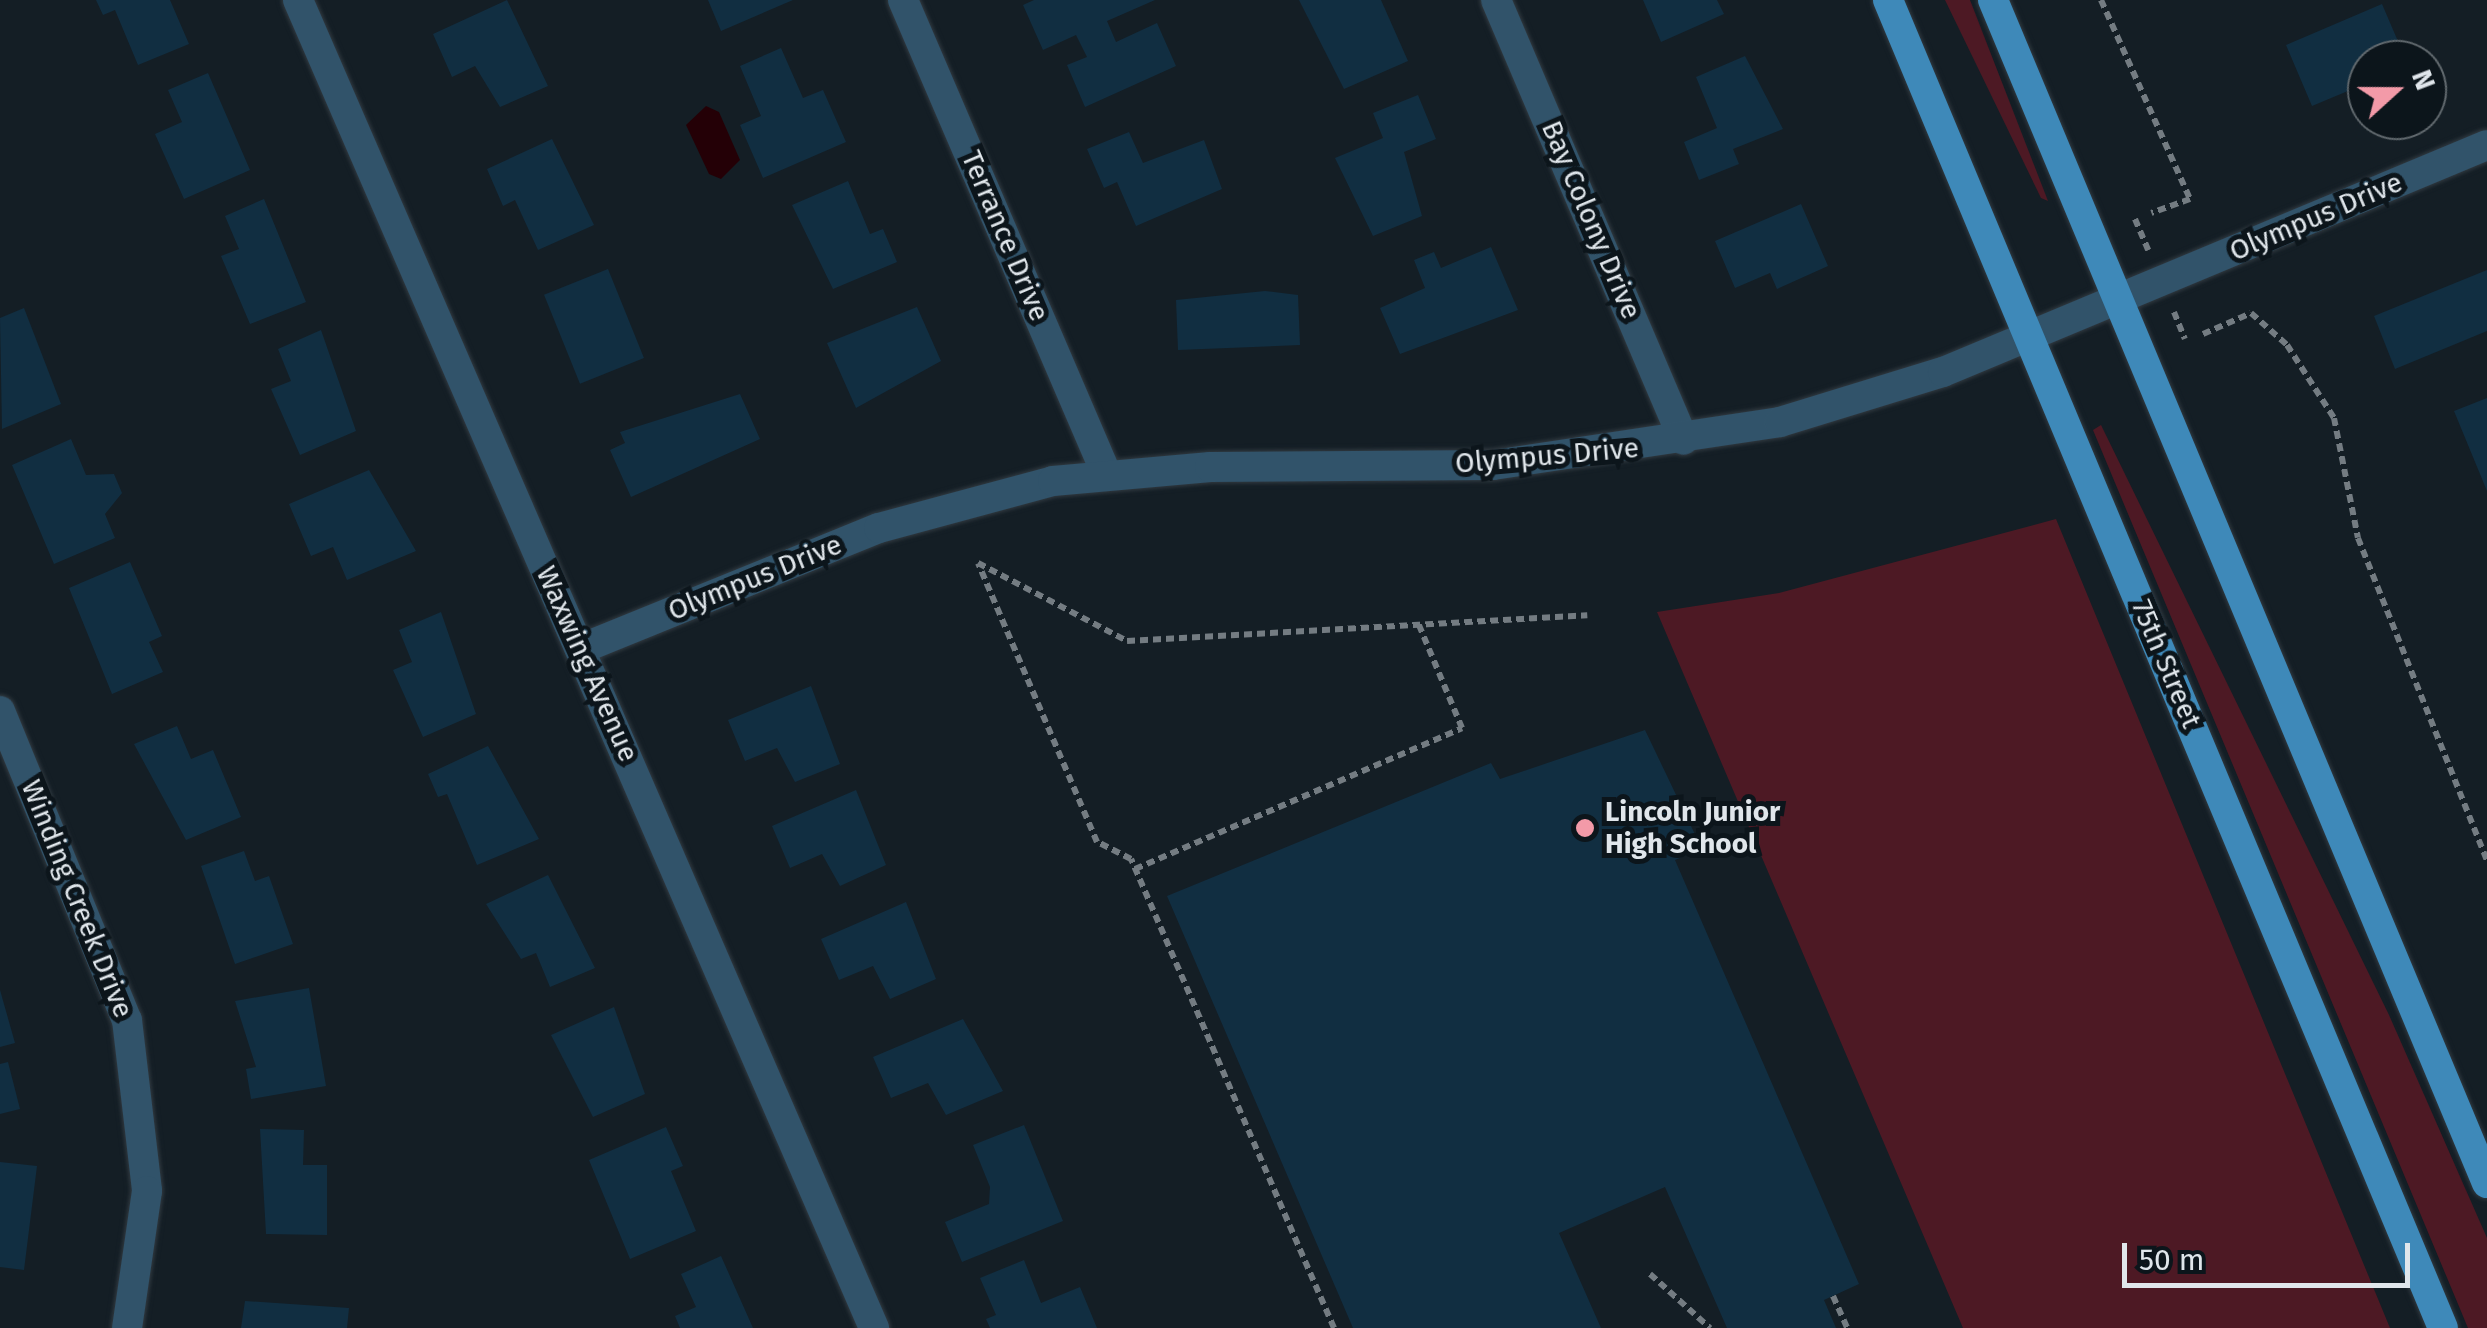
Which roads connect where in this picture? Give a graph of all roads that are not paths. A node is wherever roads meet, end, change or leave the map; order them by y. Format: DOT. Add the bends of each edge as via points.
graph roads {
  1 [pos="298,0"];
  2 [pos="903,0"];
  3 [pos="1496,0"];
  4 [pos="1888,0"];
  5 [pos="1993,0"];
  6 [pos="2487,144"];
  7 [pos="2117,301"];
  8 [pos="2027,338"];
  9 [pos="1684,440"];
  10 [pos="1106,473"];
  11 [pos="583,648"];
  12 [pos="0,711"];
  13 [pos="2487,1183"];
  14 [pos="127,1328"];
  15 [pos="874,1328"];
  16 [pos="2443,1328"];
  1 -- 11 [label="street, Waxwing Avenue"];
  2 -- 10 [label="street, Terrance Drive"];
  3 -- 9 [label="street, Bay Colony Drive"];
  4 -- 8 [label="main road, 75th Street"];
  5 -- 7 [label="main road"];
  6 -- 7 [label="street, Olympus Drive"];
  7 -- 8 [label="street, Olympus Drive"];
  7 -- 13 [label="main road"];
  8 -- 9 [label="street, Olympus Drive" via="1826,410"];
  8 -- 16 [label="main road, 75th Street"];
  9 -- 10 [label="street, Olympus Drive" via="1493,465"];
  10 -- 11 [label="street, Olympus Drive" via="879,528"];
  11 -- 15 [label="street, Waxwing Avenue"];
  12 -- 14 [label="street, Winding Creek Drive" via="113,976 140,1081 146,1191"];
}
